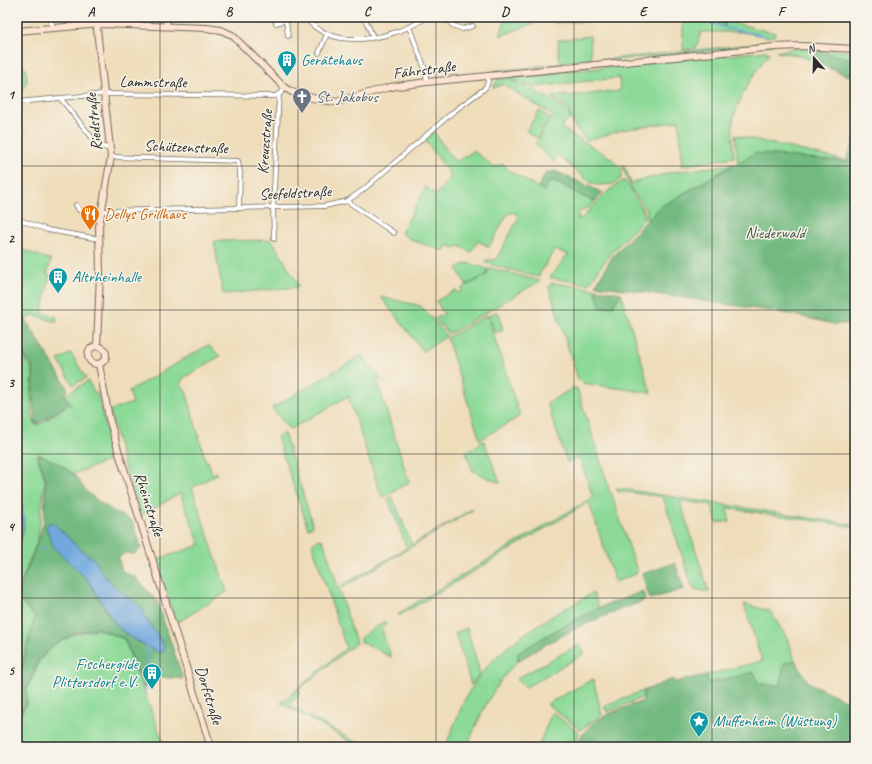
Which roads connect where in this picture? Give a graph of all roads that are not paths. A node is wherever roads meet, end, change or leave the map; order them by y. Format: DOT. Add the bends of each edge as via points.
graph roads {
  1 [pos="50,17"];
  2 [pos="99,17"];
  3 [pos="167,17"];
  4 [pos="298,17"];
  5 [pos="304,17"];
  6 [pos="364,17"];
  7 [pos="427,17"];
  8 [pos="449,17"];
  9 [pos="286,21"];
  10 [pos="276,23"];
  11 [pos="99,24"];
  12 [pos="166,26"];
  13 [pos="473,26"];
  14 [pos="409,27"];
  15 [pos="53,28"];
  16 [pos="17,30"];
  17 [pos="326,34"];
  18 [pos="288,36"];
  19 [pos="373,37"];
  20 [pos="855,49"];
  21 [pos="319,53"];
  22 [pos="489,76"];
  23 [pos="427,82"];
  24 [pos="285,88"];
  25 [pos="104,94"];
  26 [pos="279,94"];
  27 [pos="60,99"];
  28 [pos="17,102"];
  29 [pos="110,149"];
  30 [pos="111,157"];
  31 [pos="347,201"];
  32 [pos="76,205"];
  33 [pos="239,207"];
  34 [pos="273,208"];
  35 [pos="101,213"];
  36 [pos="17,219"];
  37 [pos="394,233"];
  38 [pos="99,239"];
  39 [pos="274,239"];
  40 [pos="97,343"];
  41 [pos="99,364"];
  42 [pos="182,650"];
  43 [pos="211,747"];
  1 -- 15 [label="street"];
  2 -- 11 [label="street"];
  3 -- 12 [label="main road"];
  4 -- 9 [label="street"];
  5 -- 17 [label="street"];
  6 -- 19 [label="street"];
  7 -- 14 [label="street"];
  8 -- 13 [label="street" via="452,25 463,29"];
  9 -- 10 [label="street"];
  9 -- 18 [label="street"];
  11 -- 12 [label="main road, Fährstraße"];
  11 -- 15 [label="main road, Fährstraße"];
  11 -- 25 [label="main road, Riedstraße" via="97,29"];
  12 -- 24 [label="main road, Fährstraße" via="221,30 232,35"];
  14 -- 19 [label="street"];
  14 -- 23 [label="street" via="425,69"];
  15 -- 16 [label="main road, Fährstraße"];
  17 -- 19 [label="street" via="345,38"];
  17 -- 21 [label="street"];
  20 -- 22 [label="main road, Fährstraße" via="801,46"];
  22 -- 23 [label="main road, Fährstraße"];
  22 -- 31 [label="street, Seefeldstraße" via="484,89"];
  23 -- 24 [label="main road, Fährstraße" via="390,87 336,102 308,97"];
  24 -- 26 [label="street"];
  25 -- 26 [label="street, Lammstraße"];
  25 -- 27 [label="street, Lammstraße"];
  25 -- 29 [label="main road, Riedstraße"];
  26 -- 34 [label="street, Kreuzstraße"];
  27 -- 28 [label="street, Lammstraße"];
  27 -- 29 [label="street" via="98,145"];
  29 -- 30 [label="main road, Riedstraße"];
  30 -- 33 [label="street, Schützenstraße" via="238,161"];
  30 -- 35 [label="main road, Riedstraße"];
  31 -- 34 [label="street, Seefeldstraße" via="331,206"];
  31 -- 37 [label="street"];
  32 -- 35 [label="street" via="79,210"];
  33 -- 34 [label="street, Seefeldstraße"];
  33 -- 35 [label="street, Seefeldstraße"];
  34 -- 39 [label="street, Kreuzstraße"];
  35 -- 38 [label="main road, Riedstraße"];
  36 -- 38 [label="street" via="48,230"];
  38 -- 40 [label="main road, Riedstraße"];
  40 -- 41 [label="main road, Rheinstraße" via="103,347 107,355"];
  40 -- 41 [label="main road, Rheinstraße" via="89,350 88,357 92,363"];
  41 -- 42 [label="main road, Rheinstraße" via="119,453"];
  42 -- 43 [label="main road, Dorfstraße"];
}
